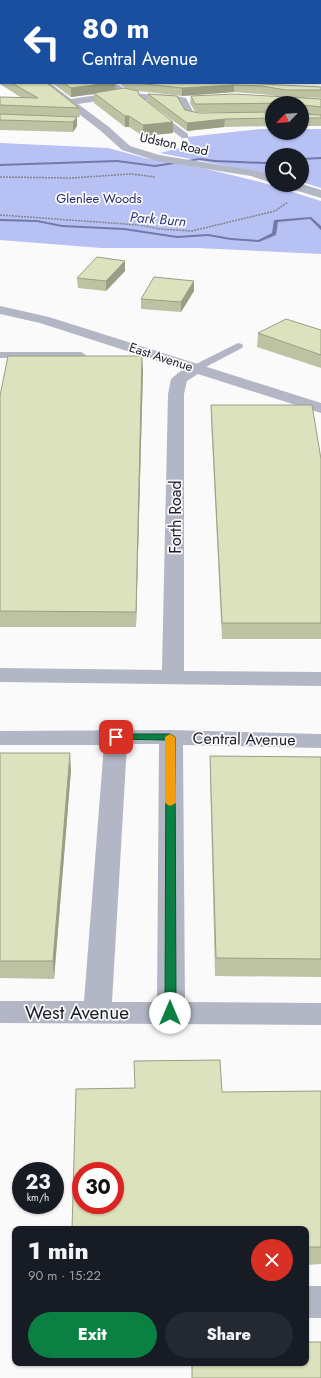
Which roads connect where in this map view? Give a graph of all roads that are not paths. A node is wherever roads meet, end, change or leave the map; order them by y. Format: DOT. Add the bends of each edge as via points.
graph roads {
  1 [pos="45,84"];
  2 [pos="112,84"];
  3 [pos="124,94"];
  4 [pos="194,98"];
  5 [pos="182,100"];
  6 [pos="69,102"];
  7 [pos="144,103"];
  8 [pos="265,116"];
  9 [pos="78,121"];
  10 [pos="93,122"];
  11 [pos="185,136"];
  12 [pos="265,177"];
  13 [pos="309,190"];
  14 [pos="321,194"];
  15 [pos="3,314"];
  16 [pos="238,346"];
  17 [pos="0,355"];
  18 [pos="81,355"];
  19 [pos="196,368"];
  20 [pos="321,408"];
  21 [pos="0,676"];
  22 [pos="173,676"];
  23 [pos="321,679"];
  24 [pos="116,737"];
  25 [pos="170,737"];
  26 [pos="0,738"];
  27 [pos="321,740"];
  28 [pos="0,1012"];
  29 [pos="97,1013"];
  30 [pos="170,1013"];
  31 [pos="321,1014"];
  32 [pos="309,1302"];
  33 [pos="321,1302"];
  1 -- 6 [label="street, Udston Road"];
  2 -- 3 [label="lane"];
  3 -- 6 [label="street"];
  3 -- 7 [label="street"];
  4 -- 5 [label="street"];
  5 -- 7 [label="street" via="171,98"];
  5 -- 8 [label="street" via="190,115 199,118"];
  6 -- 10 [label="street, Udston Road"];
  7 -- 11 [label="lane"];
  9 -- 10 [label="street"];
  10 -- 12 [label="street, Udston Road" via="126,148 151,156"];
  13 -- 14 [label="street"];
  15 -- 19 [label="street, East Avenue" via="44,320"];
  16 -- 19 [label="lane"];
  17 -- 18 [label="lane"];
  19 -- 20 [label="street, East Avenue"];
  19 -- 22 [label="street, Forth Road" via="179,379 176,394"];
  21 -- 22 [label="street"];
  22 -- 23 [label="street"];
  24 -- 25 [label="street, Central Avenue"];
  24 -- 26 [label="street, Central Avenue"];
  24 -- 29 [label="street"];
  25 -- 27 [label="street, Central Avenue"];
  25 -- 30 [label="street"];
  28 -- 29 [label="street, West Avenue"];
  29 -- 30 [label="street, West Avenue"];
  30 -- 31 [label="street, West Avenue"];
  32 -- 33 [label="street"];
}
